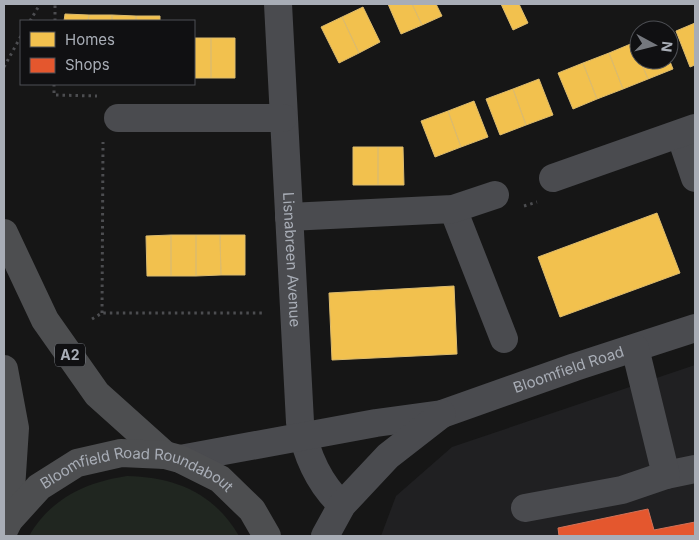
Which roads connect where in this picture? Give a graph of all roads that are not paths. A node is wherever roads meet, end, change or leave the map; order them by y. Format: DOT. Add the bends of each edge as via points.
graph roads {
  1 [pos="278,4"];
  2 [pos="118,118"];
  3 [pos="284,118"];
  4 [pos="688,131"];
  5 [pos="553,178"];
  6 [pos="695,178"];
  7 [pos="494,195"];
  8 [pos="452,209"];
  9 [pos="288,217"];
  10 [pos="4,233"];
  11 [pos="695,328"];
  12 [pos="504,338"];
  13 [pos="635,348"];
  14 [pos="4,369"];
  15 [pos="442,414"];
  16 [pos="303,437"];
  17 [pos="173,457"];
  18 [pos="695,469"];
  19 [pos="666,475"];
  20 [pos="342,506"];
  21 [pos="525,508"];
  22 [pos="6,525"];
  23 [pos="267,536"];
  24 [pos="325,536"];
  1 -- 3 [label="street, Lisnabreen Avenue"];
  2 -- 3 [label="street"];
  3 -- 9 [label="street, Lisnabreen Avenue"];
  4 -- 5 [label="street"];
  4 -- 6 [label="street"];
  7 -- 8 [label="street"];
  8 -- 9 [label="street"];
  8 -- 12 [label="street"];
  9 -- 16 [label="street, Lisnabreen Avenue"];
  10 -- 17 [label="highway, A2" via="45,320 97,394"];
  11 -- 13 [label="street, Bloomfield Road"];
  13 -- 15 [label="street, Bloomfield Road"];
  13 -- 19 [label="street"];
  14 -- 22 [label="highway, A2" via="15,428"];
  15 -- 16 [label="street, Bloomfield Road"];
  15 -- 20 [label="street, Bloomfield Road" via="388,456"];
  16 -- 17 [label="street, Bloomfield Road"];
  16 -- 20 [label="street, Lisnabreen Avenue" via="316,474"];
  17 -- 22 [label="highway, Bloomfield Road Roundabout / A2" via="121,452 77,463 39,487"];
  17 -- 23 [label="highway, Bloomfield Road Roundabout / A2" via="220,479 252,510"];
  18 -- 19 [label="street"];
  19 -- 21 [label="street" via="622,490"];
  20 -- 24 [label="street, Bloomfield Road"];
}
